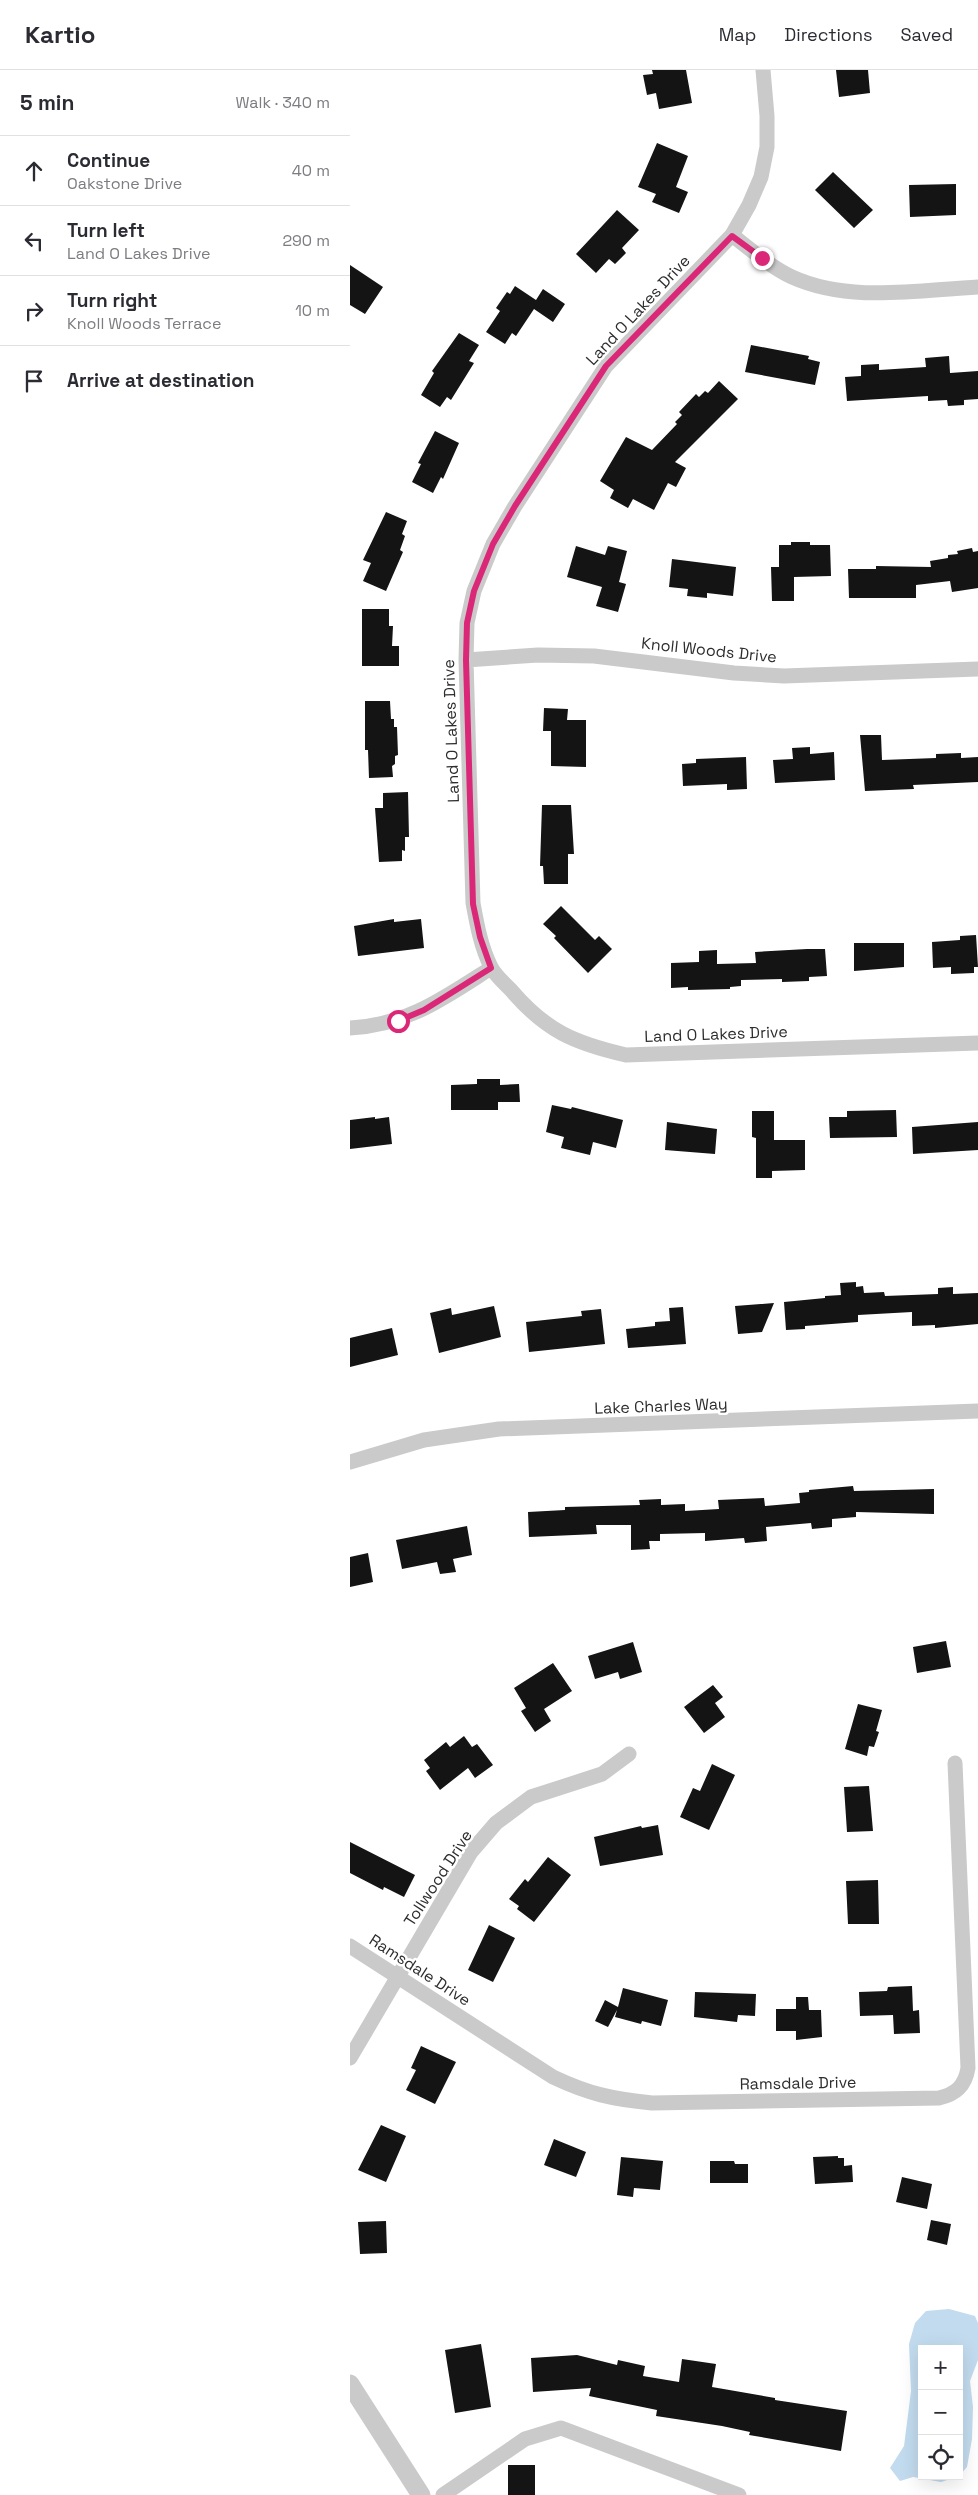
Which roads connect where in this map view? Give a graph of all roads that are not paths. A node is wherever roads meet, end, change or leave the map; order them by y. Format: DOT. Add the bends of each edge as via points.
graph roads {
  1 [pos="762,70"];
  2 [pos="732,236"];
  3 [pos="978,288"];
  4 [pos="466,660"];
  5 [pos="978,669"];
  6 [pos="491,968"];
  7 [pos="350,1028"];
  8 [pos="978,1043"];
  9 [pos="978,1411"];
  10 [pos="350,1462"];
  11 [pos="629,1754"];
  12 [pos="955,1763"];
  13 [pos="350,1946"];
  14 [pos="397,1976"];
  15 [pos="350,2058"];
  16 [pos="350,2384"];
  17 [pos="421,2495"];
  18 [pos="443,2495"];
  19 [pos="739,2495"];
  1 -- 2 [label="street, Land O Lakes Drive" via="767,147 761,177"];
  2 -- 3 [label="street" via="792,277 826,288 861,293"];
  2 -- 4 [label="street, Land O Lakes Drive" via="606,366 526,489 493,544 474,591 467,623"];
  4 -- 5 [label="street, Knoll Woods Drive" via="538,655 594,656 784,676"];
  4 -- 6 [label="street, Land O Lakes Drive" via="473,904"];
  6 -- 7 [label="street" via="424,1010 398,1021"];
  6 -- 8 [label="street, Land O Lakes Drive" via="551,1028 587,1046 626,1054"];
  9 -- 10 [label="street, Lake Charles Way" via="499,1429 424,1440"];
  11 -- 14 [label="street, Tollwood Drive" via="602,1774 531,1798 496,1823 471,1852"];
  12 -- 14 [label="street, Ramsdale Drive" via="968,2068 961,2087 951,2095 939,2098 652,2103 614,2100 552,2077"];
  13 -- 14 [label="street, Ramsdale Drive"];
  14 -- 15 [label="street, Tollwood Drive"];
  16 -- 17 [label="street"];
  18 -- 19 [label="street" via="524,2439 561,2428"];
}
